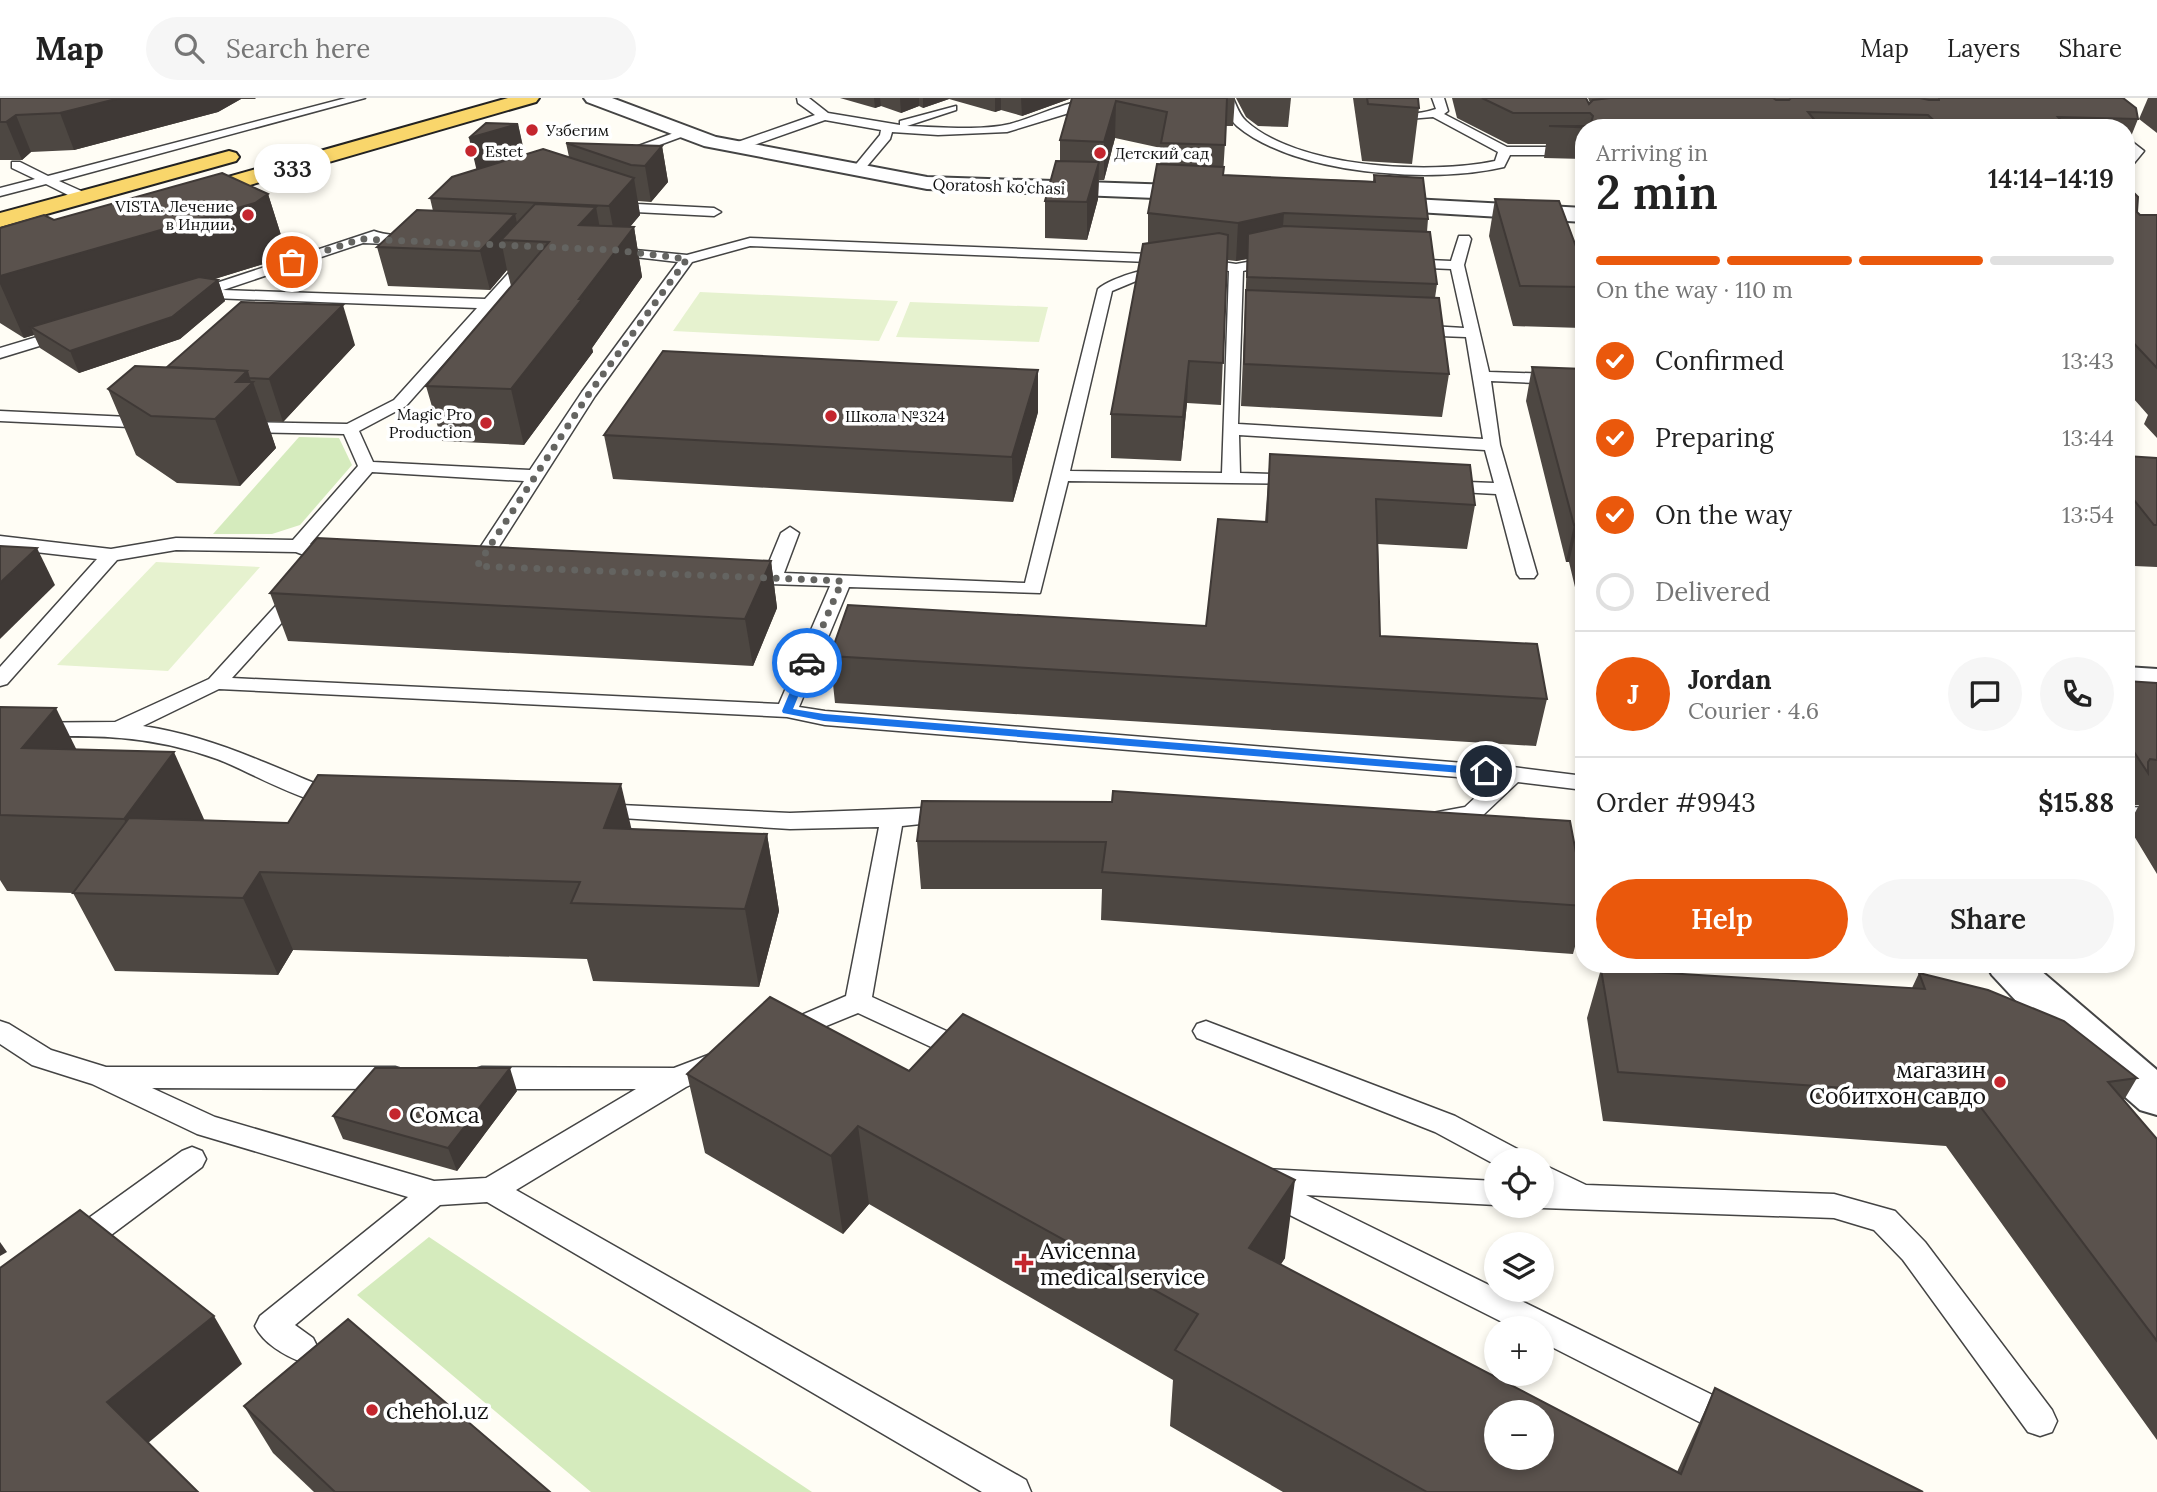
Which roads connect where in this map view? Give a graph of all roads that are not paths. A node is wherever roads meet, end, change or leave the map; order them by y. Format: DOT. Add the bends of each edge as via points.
graph roads {
  1 [pos="359,98"];
  2 [pos="529,98"];
  3 [pos="594,98"];
  4 [pos="803,98"];
  5 [pos="1097,98"];
  6 [pos="1227,98"];
  7 [pos="1367,98"];
  8 [pos="1438,98"];
  9 [pos="952,108"];
  10 [pos="1435,114"];
  11 [pos="824,116"];
  12 [pos="887,128"];
  13 [pos="686,133"];
  14 [pos="736,147"];
  15 [pos="1505,151"];
  16 [pos="1575,151"];
  17 [pos="243,153"];
  18 [pos="601,162"];
  19 [pos="16,165"];
  20 [pos="859,168"];
  21 [pos="45,180"];
  22 [pos="0,192"];
  23 [pos="1226,194"];
  24 [pos="599,195"];
  25 [pos="83,197"];
  26 [pos="172,200"];
  27 [pos="1350,202"];
  28 [pos="714,212"];
  29 [pos="1575,214"];
  30 [pos="0,220"];
  31 [pos="399,227"];
  32 [pos="361,239"];
  33 [pos="1464,239"];
  34 [pos="430,242"];
  35 [pos="527,246"];
  36 [pos="590,249"];
  37 [pos="1295,258"];
  38 [pos="687,259"];
  39 [pos="1390,262"];
  40 [pos="1218,265"];
  41 [pos="1457,265"];
  42 [pos="1236,268"];
  43 [pos="199,293"];
  44 [pos="173,301"];
  45 [pos="489,304"];
  46 [pos="80,329"];
  47 [pos="1392,329"];
  48 [pos="1472,332"];
  49 [pos="0,353"];
  50 [pos="1482,376"];
  51 [pos="1575,380"];
  52 [pos="0,416"];
  53 [pos="170,424"];
  54 [pos="224,426"];
  55 [pos="350,429"];
  56 [pos="1230,429"];
  57 [pos="1492,445"];
  58 [pos="367,467"];
  59 [pos="536,476"];
  60 [pos="1061,476"];
  61 [pos="1231,478"];
  62 [pos="1313,481"];
  63 [pos="1422,486"];
  64 [pos="1503,489"];
  65 [pos="790,533"];
  66 [pos="0,542"];
  67 [pos="298,546"];
  68 [pos="111,555"];
  69 [pos="356,561"];
  70 [pos="504,567"];
  71 [pos="320,570"];
  72 [pos="1527,574"];
  73 [pos="718,576"];
  74 [pos="772,578"];
  75 [pos="842,581"];
  76 [pos="2135,679"];
  77 [pos="0,680"];
  78 [pos="2157,680"];
  79 [pos="216,683"];
  80 [pos="787,711"];
  81 [pos="118,729"];
  82 [pos="0,730"];
  83 [pos="1514,774"];
  84 [pos="1575,782"];
  85 [pos="367,800"];
  86 [pos="570,810"];
  87 [pos="971,813"];
  88 [pos="2135,815"];
  89 [pos="2157,816"];
  90 [pos="892,820"];
  91 [pos="1414,822"];
  92 [pos="2016,973"];
  93 [pos="858,1002"];
  94 [pos="0,1031"];
  95 [pos="1206,1031"];
  96 [pos="996,1065"];
  97 [pos="101,1076"];
  98 [pos="416,1078"];
  99 [pos="457,1078"];
  100 [pos="676,1079"];
  101 [pos="2157,1097"];
  102 [pos="1490,1148"];
  103 [pos="192,1159"];
  104 [pos="1554,1182"];
  105 [pos="491,1190"];
  106 [pos="1484,1192"];
  107 [pos="434,1193"];
  108 [pos="1554,1197"];
  109 [pos="1583,1198"];
  110 [pos="53,1261"];
  111 [pos="302,1348"];
  112 [pos="2040,1421"];
  113 [pos="1761,1436"];
  114 [pos="1014,1492"];
  1 -- 21 [label="lane"];
  2 -- 26 [label="main road"];
  3 -- 13 [label="street, Qoratosh ko'chasi"];
  4 -- 11 [label="lane" via="802,102"];
  5 -- 12 [label="lane" via="1007,128"];
  6 -- 15 [label="lane" via="1228,110 1242,128 1261,139 1347,166 1472,171 1500,164"];
  7 -- 10 [label="lane" via="1369,109 1385,116"];
  8 -- 10 [label="lane" via="1442,111"];
  9 -- 12 [label="lane"];
  10 -- 15 [label="lane"];
  11 -- 12 [label="lane"];
  11 -- 14 [label="lane"];
  12 -- 20 [label="lane" via="886,136"];
  13 -- 14 [label="street, Qoratosh ko'chasi"];
  13 -- 18 [label="lane"];
  14 -- 20 [label="street, Qoratosh ko'chasi"];
  15 -- 16 [label="lane"];
  17 -- 25 [label="main road"];
  19 -- 21 [label="lane"];
  20 -- 23 [label="street, Qoratosh ko'chasi" via="927,183"];
  21 -- 22 [label="lane"];
  21 -- 25 [label="lane"];
  24 -- 28 [label="lane" via="635,208"];
  25 -- 30 [label="main road"];
  27 -- 29 [label="street"];
  31 -- 32 [label="lane"];
  32 -- 34 [label="lane"];
  32 -- 43 [label="lane"];
  33 -- 41 [label="lane"];
  35 -- 45 [label="lane" via="540,247"];
  36 -- 38 [label="lane"];
  37 -- 42 [label="lane"];
  38 -- 40 [label="lane" via="750,242"];
  38 -- 59 [label="lane" via="588,395"];
  39 -- 41 [label="lane"];
  40 -- 42 [label="lane"];
  40 -- 60 [label="lane" via="1133,277 1105,289"];
  41 -- 48 [label="lane"];
  42 -- 56 [label="lane" via="1239,323"];
  43 -- 44 [label="lane"];
  43 -- 45 [label="lane"];
  45 -- 55 [label="lane" via="400,403"];
  46 -- 49 [label="lane"];
  47 -- 48 [label="lane"];
  48 -- 50 [label="lane"];
  50 -- 51 [label="lane"];
  50 -- 57 [label="lane"];
  52 -- 53 [label="lane"];
  54 -- 55 [label="lane"];
  55 -- 58 [label="lane"];
  56 -- 57 [label="lane"];
  56 -- 61 [label="lane"];
  57 -- 64 [label="lane"];
  58 -- 59 [label="lane"];
  58 -- 67 [label="lane"];
  59 -- 70 [label="lane" via="471,565"];
  60 -- 61 [label="lane"];
  60 -- 75 [label="lane" via="1033,589"];
  61 -- 62 [label="lane"];
  63 -- 64 [label="lane"];
  64 -- 72 [label="lane"];
  65 -- 74 [label="lane"];
  66 -- 68 [label="lane"];
  67 -- 68 [label="lane" via="176,544"];
  67 -- 71 [label="lane"];
  68 -- 77 [label="lane"];
  69 -- 71 [label="lane"];
  71 -- 79 [label="lane"];
  73 -- 74 [label="lane"];
  74 -- 75 [label="lane"];
  75 -- 80 [label="lane"];
  76 -- 78 [label="street"];
  79 -- 80 [label="lane"];
  79 -- 81 [label="lane"];
  80 -- 83 [label="lane" via="838,719"];
  81 -- 82 [label="lane"];
  81 -- 85 [label="lane" via="234,756 326,798"];
  83 -- 84 [label="lane"];
  83 -- 91 [label="lane" via="1472,813"];
  86 -- 90 [label="lane" via="790,821"];
  87 -- 90 [label="lane"];
  88 -- 89 [label="lane"];
  90 -- 93 [label="lane"];
  92 -- 101 [label="street"];
  93 -- 96 [label="lane"];
  93 -- 100 [label="lane"];
  94 -- 97 [label="lane" via="42,1058"];
  95 -- 102 [label="lane" via="1445,1124"];
  97 -- 98 [label="lane"];
  97 -- 107 [label="lane" via="207,1126"];
  99 -- 100 [label="lane"];
  100 -- 105 [label="lane"];
  103 -- 110 [label="lane"];
  104 -- 109 [label="lane"];
  105 -- 107 [label="lane"];
  105 -- 114 [label="lane"];
  106 -- 113 [label="lane" via="1246,1180"];
  107 -- 111 [label="lane" via="271,1326"];
  108 -- 109 [label="lane"];
  109 -- 112 [label="lane" via="1833,1206 1884,1220 1914,1251"];
}
